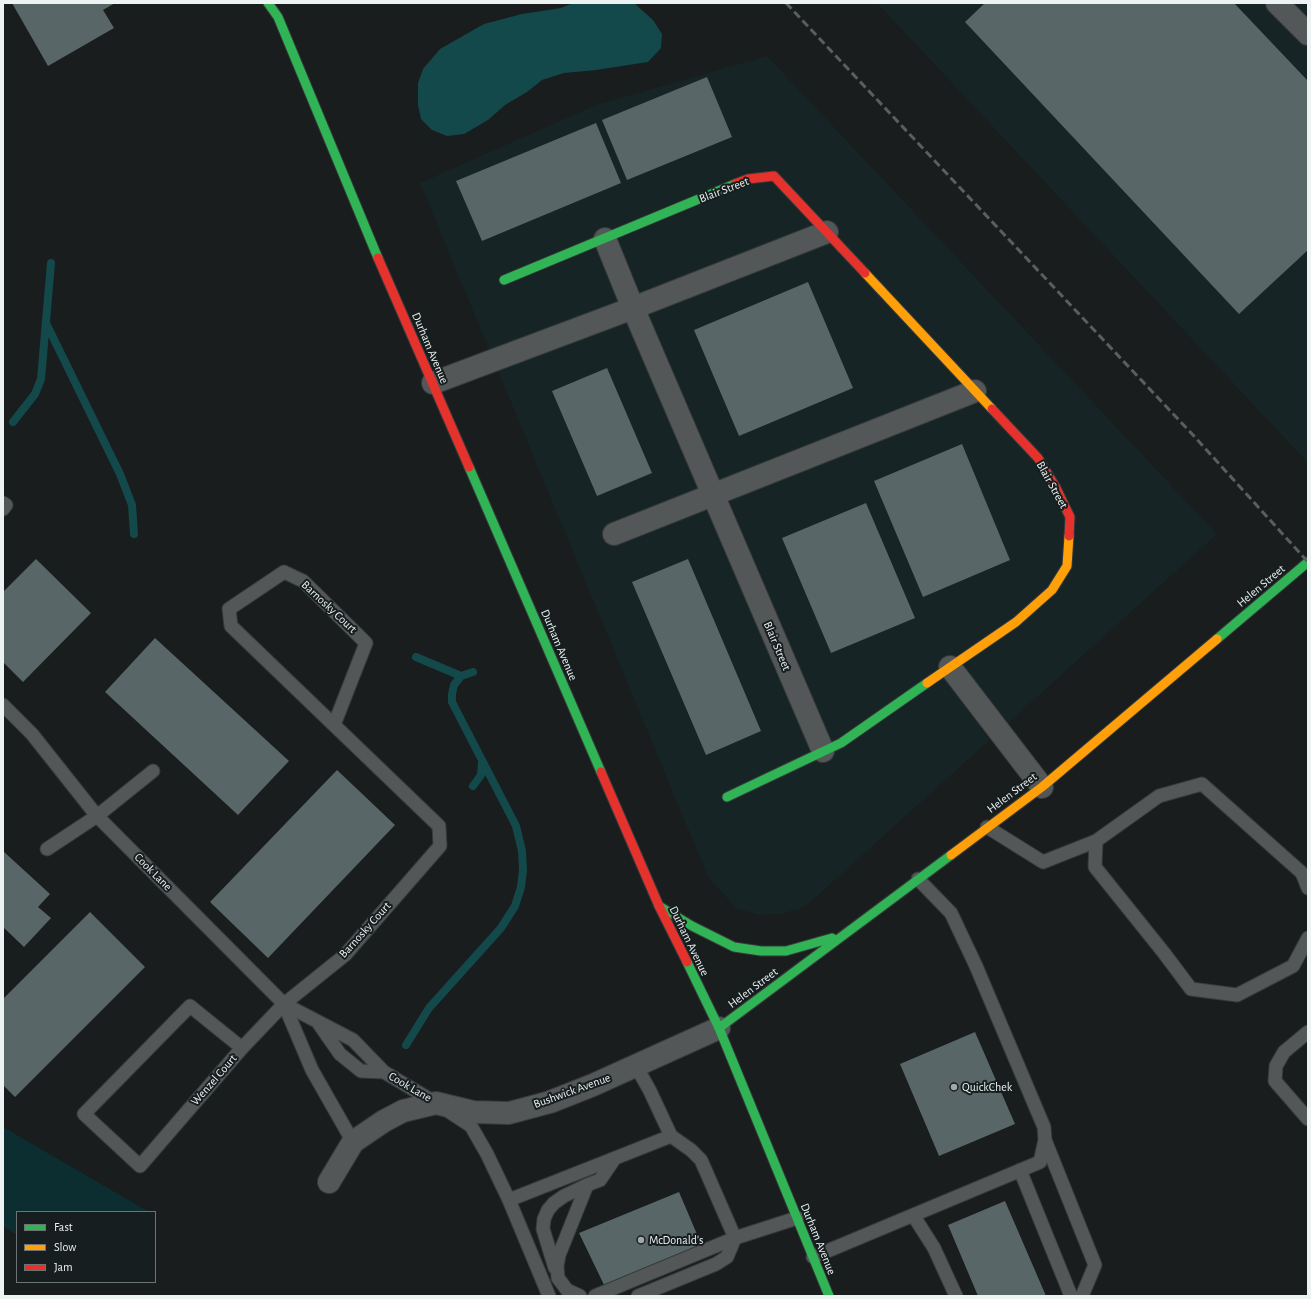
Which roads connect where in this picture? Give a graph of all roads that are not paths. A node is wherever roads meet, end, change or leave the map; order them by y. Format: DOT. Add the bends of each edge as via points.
graph roads {
  1 [pos="268,3"];
  2 [pos="1277,3"];
  3 [pos="1308,34"];
  4 [pos="826,232"];
  5 [pos="604,238"];
  6 [pos="504,280"];
  7 [pos="633,308"];
  8 [pos="433,383"];
  9 [pos="975,391"];
  10 [pos="713,496"];
  11 [pos="3,503"];
  12 [pos="3,509"];
  13 [pos="614,534"];
  14 [pos="1308,562"];
  15 [pos="950,667"];
  16 [pos="3,705"];
  17 [pos="334,725"];
  18 [pos="822,751"];
  19 [pos="153,770"];
  20 [pos="1042,787"];
  21 [pos="727,796"];
  22 [pos="97,816"];
  23 [pos="987,827"];
  24 [pos="1096,841"];
  25 [pos="47,849"];
  26 [pos="918,879"];
  27 [pos="1308,888"];
  28 [pos="659,906"];
  29 [pos="844,934"];
  30 [pos="1308,938"];
  31 [pos="284,1004"];
  32 [pos="317,1022"];
  33 [pos="719,1028"];
  34 [pos="1308,1032"];
  35 [pos="242,1048"];
  36 [pos="636,1066"];
  37 [pos="384,1072"];
  38 [pos="436,1103"];
  39 [pos="1308,1119"];
  40 [pos="671,1136"];
  41 [pos="1044,1140"];
  42 [pos="353,1142"];
  43 [pos="615,1158"];
  44 [pos="1020,1170"];
  45 [pos="329,1182"];
  46 [pos="587,1185"];
  47 [pos="510,1200"];
  48 [pos="913,1215"];
  49 [pos="797,1218"];
  50 [pos="735,1238"];
  51 [pos="813,1257"];
  52 [pos="558,1278"];
  53 [pos="549,1296"];
  54 [pos="580,1296"];
  55 [pos="595,1296"];
  56 [pos="638,1296"];
  57 [pos="829,1296"];
  58 [pos="956,1296"];
  59 [pos="1071,1296"];
  60 [pos="1082,1296"];
  1 -- 8 [label="street, Durham Avenue" via="278,17"];
  2 -- 3 [label="street"];
  4 -- 5 [label="street, Blair Street" via="774,176 748,179"];
  4 -- 7 [label="street"];
  4 -- 9 [label="street, Blair Street"];
  5 -- 6 [label="street, Blair Street"];
  5 -- 7 [label="street, Blair Street"];
  7 -- 8 [label="street"];
  7 -- 10 [label="street, Blair Street"];
  8 -- 28 [label="street, Durham Avenue"];
  9 -- 10 [label="street"];
  9 -- 15 [label="street, Blair Street" via="1038,458 1055,486 1070,517 1067,566 1052,590 1016,622"];
  10 -- 13 [label="street"];
  10 -- 18 [label="street, Blair Street"];
  11 -- 12 [label="lane" via="6,505"];
  14 -- 20 [label="street, Helen Street"];
  15 -- 18 [label="street, Blair Street" via="841,743"];
  15 -- 20 [label="street"];
  16 -- 22 [label="lane, Cook Lane" via="32,734"];
  17 -- 17 [label="lane, Barnosky Court" via="231,626 229,609 284,572 303,581 366,643"];
  17 -- 31 [label="lane, Barnosky Court" via="439,826 440,846 345,955"];
  18 -- 21 [label="street, Blair Street"];
  19 -- 22 [label="lane"];
  20 -- 23 [label="street, Helen Street"];
  22 -- 25 [label="lane"];
  22 -- 31 [label="lane, Cook Lane"];
  23 -- 24 [label="lane" via="1043,862"];
  23 -- 26 [label="street, Helen Street"];
  24 -- 27 [label="lane" via="1159,796 1202,784 1302,873"];
  24 -- 30 [label="lane" via="1095,867 1191,989 1237,995 1293,966"];
  26 -- 29 [label="street, Helen Street"];
  26 -- 41 [label="lane" via="951,913 1044,1127"];
  28 -- 29 [label="street" via="720,941 739,948 786,951"];
  28 -- 33 [label="street, Durham Avenue"];
  29 -- 33 [label="street, Helen Street"];
  31 -- 32 [label="lane, Cook Lane"];
  31 -- 35 [label="lane, Barnosky Court"];
  31 -- 42 [label="lane" via="312,1070"];
  32 -- 37 [label="lane, Cook Lane" via="353,1040"];
  32 -- 37 [label="lane, Cook Lane" via="340,1054 361,1071"];
  33 -- 36 [label="street, Bushwick Avenue"];
  33 -- 49 [label="street, Durham Avenue"];
  34 -- 39 [label="lane" via="1284,1052 1276,1066 1275,1081"];
  35 -- 35 [label="lane, Wenzel Court" via="190,1006 84,1114 140,1166"];
  36 -- 38 [label="street, Bushwick Avenue" via="550,1102 509,1113 473,1112"];
  36 -- 40 [label="lane"];
  37 -- 38 [label="lane, Cook Lane"];
  38 -- 42 [label="street, Bushwick Avenue" via="403,1111"];
  38 -- 47 [label="lane, Cook Lane" via="471,1126"];
  40 -- 43 [label="lane"];
  40 -- 50 [label="lane" via="701,1160"];
  41 -- 44 [label="lane" via="1040,1162"];
  41 -- 60 [label="lane" via="1095,1265"];
  42 -- 45 [label="street, Bushwick Avenue"];
  43 -- 46 [label="lane" via="600,1180"];
  43 -- 47 [label="lane"];
  44 -- 48 [label="lane"];
  44 -- 59 [label="lane"];
  46 -- 52 [label="lane" via="559,1255"];
  46 -- 52 [label="lane" via="554,1203 544,1219 544,1236"];
  47 -- 53 [label="lane, Cook Lane"];
  48 -- 51 [label="lane"];
  48 -- 58 [label="lane" via="934,1248"];
  49 -- 50 [label="lane"];
  49 -- 51 [label="street, Durham Avenue"];
  50 -- 55 [label="lane"];
  50 -- 56 [label="lane" via="728,1257"];
  51 -- 57 [label="street, Durham Avenue"];
  52 -- 54 [label="lane" via="567,1290"];
}
